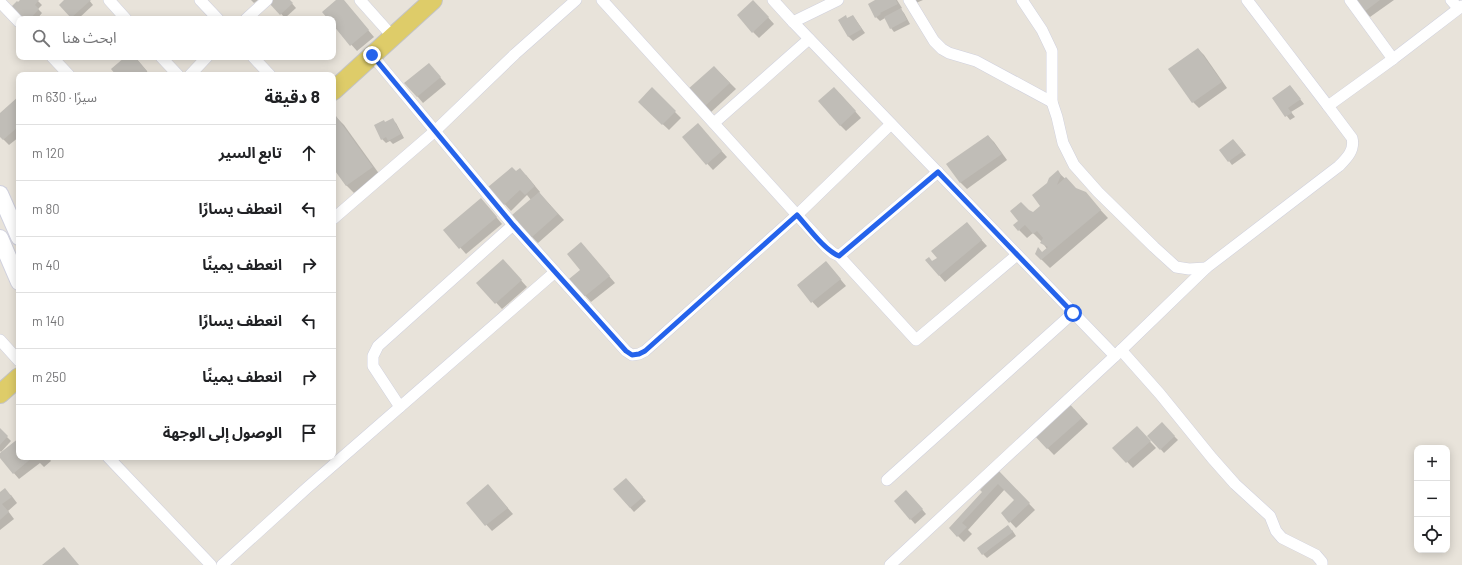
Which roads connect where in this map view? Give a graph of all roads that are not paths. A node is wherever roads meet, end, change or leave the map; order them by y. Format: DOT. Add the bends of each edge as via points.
graph roads {
  1 [pos="109,0"];
  2 [pos="200,0"];
  3 [pos="267,0"];
  4 [pos="360,0"];
  5 [pos="433,0"];
  6 [pos="576,0"];
  7 [pos="602,0"];
  8 [pos="773,0"];
  9 [pos="909,0"];
  10 [pos="1022,0"];
  11 [pos="1247,0"];
  12 [pos="1350,0"];
  13 [pos="834,1"];
  14 [pos="0,2"];
  15 [pos="1457,5"];
  16 [pos="123,16"];
  17 [pos="215,16"];
  18 [pos="249,16"];
  19 [pos="16,19"];
  20 [pos="793,22"];
  21 [pos="393,37"];
  22 [pos="809,39"];
  23 [pos="372,55"];
  24 [pos="1393,59"];
  25 [pos="55,60"];
  26 [pos="164,60"];
  27 [pos="204,60"];
  28 [pos="256,60"];
  29 [pos="66,72"];
  30 [pos="175,72"];
  31 [pos="193,72"];
  32 [pos="267,72"];
  33 [pos="336,88"];
  34 [pos="1052,102"];
  35 [pos="1328,106"];
  36 [pos="714,124"];
  37 [pos="891,124"];
  38 [pos="435,131"];
  39 [pos="938,172"];
  40 [pos="0,194"];
  41 [pos="336,215"];
  42 [pos="797,215"];
  43 [pos="513,225"];
  44 [pos="16,230"];
  45 [pos="0,238"];
  46 [pos="1017,255"];
  47 [pos="839,256"];
  48 [pos="1206,268"];
  49 [pos="555,272"];
  50 [pos="16,275"];
  51 [pos="1073,313"];
  52 [pos="0,340"];
  53 [pos="1118,353"];
  54 [pos="16,358"];
  55 [pos="16,380"];
  56 [pos="0,394"];
  57 [pos="400,407"];
  58 [pos="111,460"];
  59 [pos="887,480"];
  60 [pos="211,565"];
  61 [pos="222,565"];
  62 [pos="890,565"];
  63 [pos="1322,565"];
  1 -- 16 [label="street"];
  2 -- 17 [label="street"];
  3 -- 18 [label="street"];
  4 -- 21 [label="street"];
  5 -- 21 [label="main road"];
  6 -- 38 [label="street"];
  7 -- 36 [label="street"];
  8 -- 20 [label="street"];
  9 -- 34 [label="street" via="934,41 949,53 976,61"];
  10 -- 34 [label="street" via="1042,30 1052,51"];
  11 -- 35 [label="street"];
  12 -- 24 [label="street"];
  13 -- 20 [label="street"];
  14 -- 19 [label="street"];
  15 -- 24 [label="street"];
  20 -- 22 [label="street"];
  21 -- 23 [label="main road"];
  22 -- 36 [label="street"];
  22 -- 37 [label="street"];
  23 -- 33 [label="main road"];
  23 -- 38 [label="street"];
  24 -- 35 [label="street"];
  25 -- 29 [label="street"];
  26 -- 30 [label="street"];
  27 -- 31 [label="street"];
  28 -- 32 [label="street"];
  34 -- 48 [label="street" via="1063,143 1074,166 1098,192 1176,267"];
  35 -- 48 [label="street" via="1352,138 1354,145 1349,155 1339,166"];
  36 -- 42 [label="street"];
  37 -- 39 [label="street"];
  37 -- 42 [label="street"];
  38 -- 41 [label="street"];
  38 -- 43 [label="street"];
  39 -- 46 [label="street"];
  39 -- 47 [label="street"];
  40 -- 44 [label="street"];
  42 -- 47 [label="street" via="826,247"];
  42 -- 49 [label="street" via="639,354 632,355 626,351"];
  43 -- 49 [label="street"];
  43 -- 57 [label="street" via="378,346 373,356 373,366"];
  45 -- 50 [label="street"];
  46 -- 47 [label="street" via="916,340"];
  46 -- 51 [label="street"];
  48 -- 53 [label="street"];
  49 -- 57 [label="street"];
  51 -- 53 [label="street"];
  51 -- 59 [label="street"];
  52 -- 54 [label="street"];
  53 -- 62 [label="street"];
  53 -- 63 [label="street" via="1160,394 1236,484 1270,516 1282,538 1316,555"];
  55 -- 56 [label="main road"];
  57 -- 61 [label="street"];
  58 -- 60 [label="street"];
}
